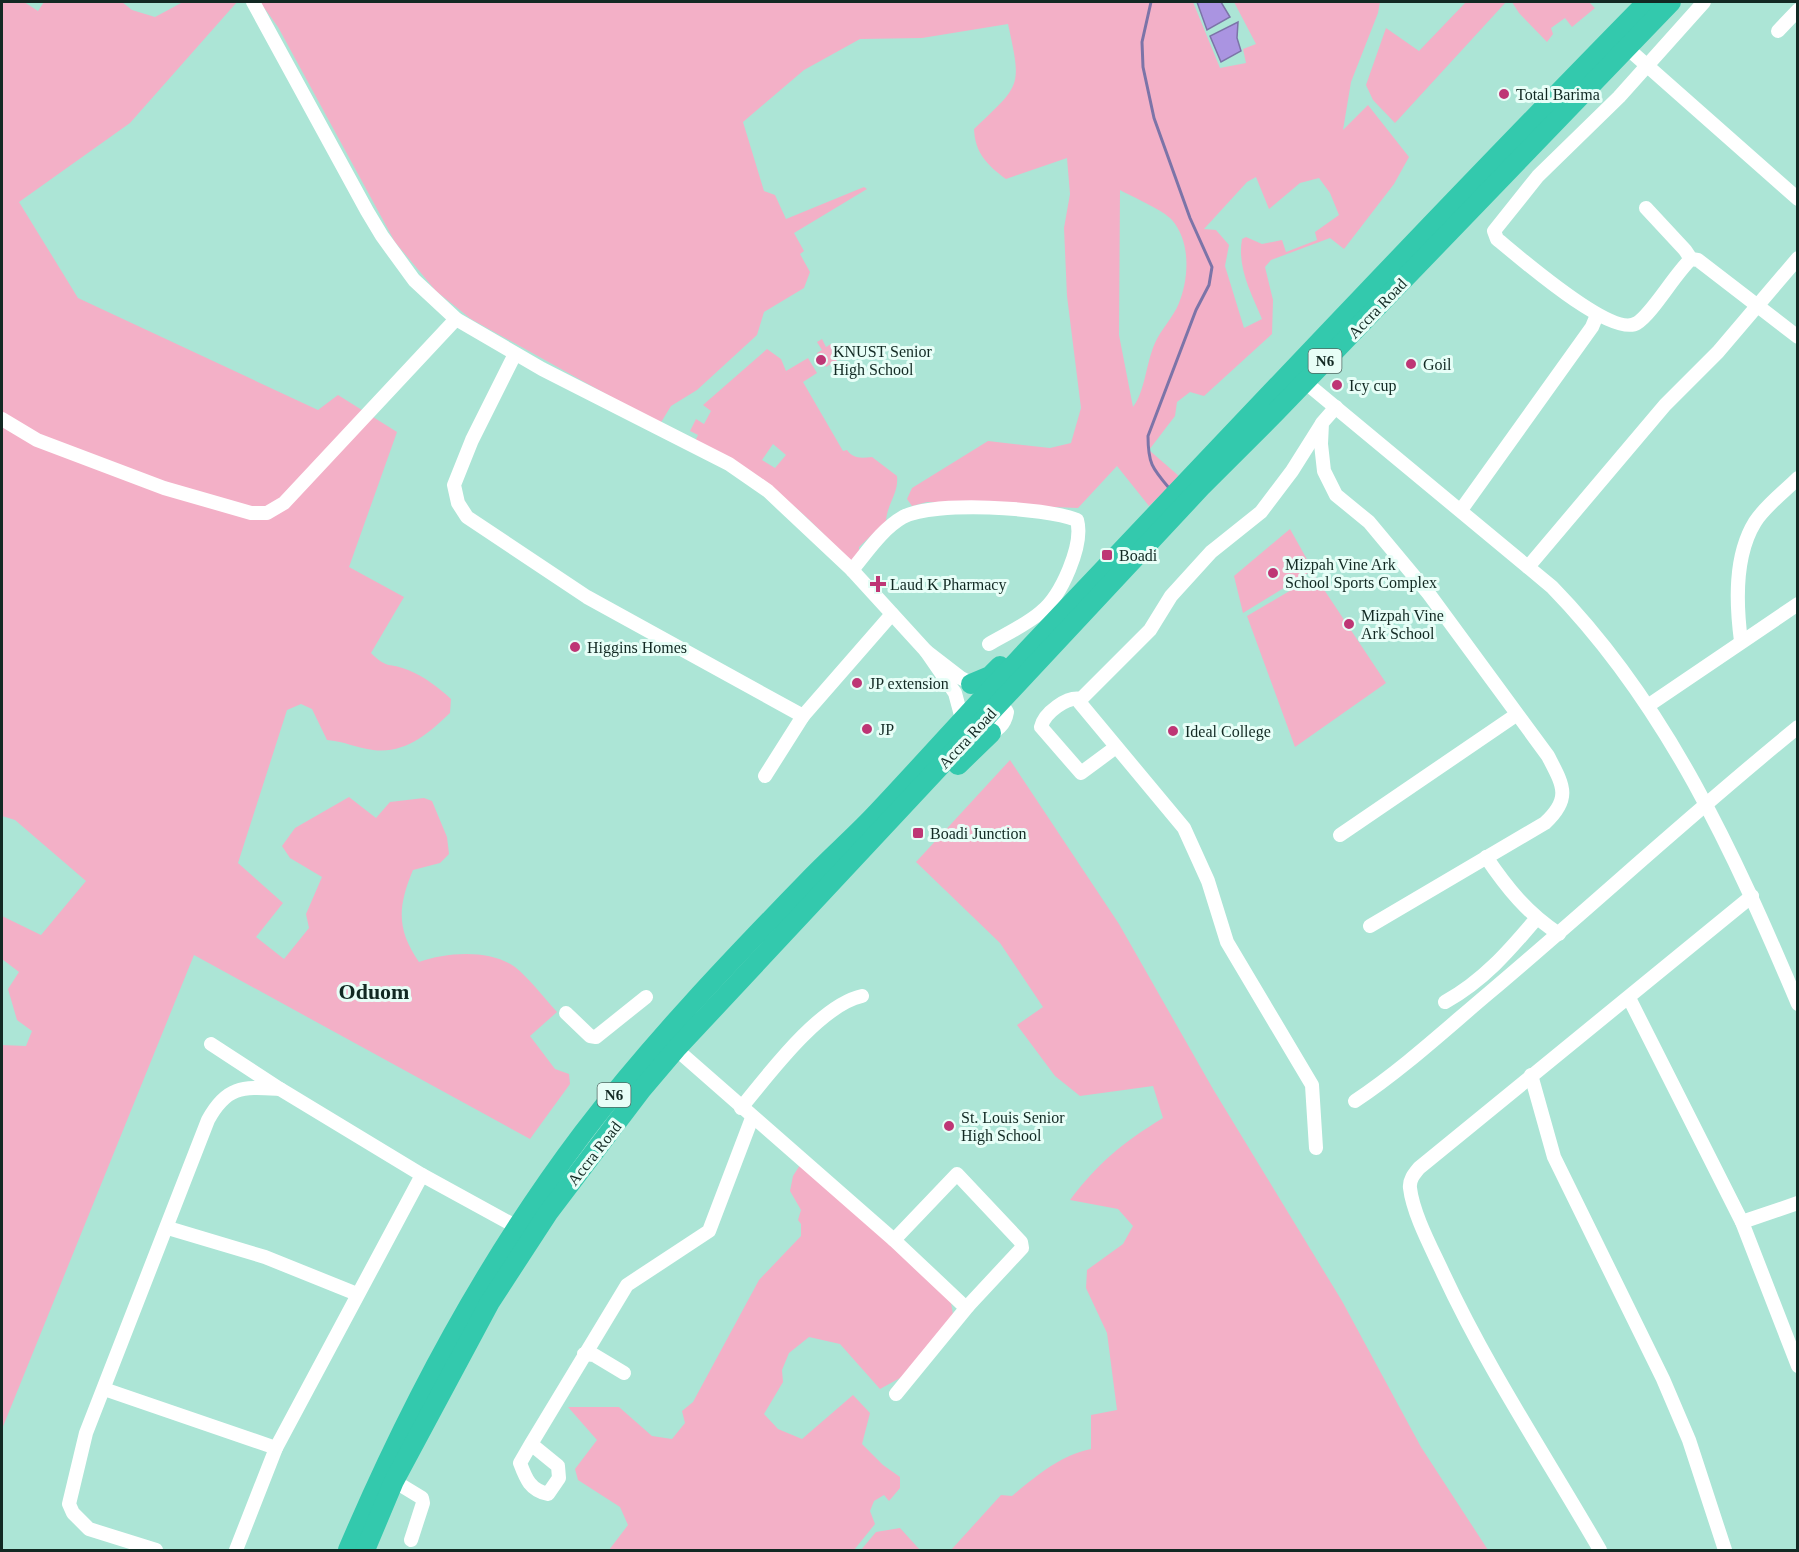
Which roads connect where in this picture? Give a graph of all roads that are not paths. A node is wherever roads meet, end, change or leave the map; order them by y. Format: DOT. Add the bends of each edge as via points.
graph roads {
  1 [pos="253,2"];
  2 [pos="1647,2"];
  3 [pos="1671,2"];
  4 [pos="1704,2"];
  5 [pos="1797,10"];
  6 [pos="1778,31"];
  7 [pos="1626,47"];
  8 [pos="1646,64"];
  9 [pos="1797,199"];
  10 [pos="1646,208"];
  11 [pos="1797,258"];
  12 [pos="1690,259"];
  13 [pos="1758,305"];
  14 [pos="1597,315"];
  15 [pos="456,319"];
  16 [pos="1797,337"];
  17 [pos="515,354"];
  18 [pos="1305,382"];
  19 [pos="1336,407"];
  20 [pos="2,419"];
  21 [pos="1322,423"];
  22 [pos="1797,478"];
  23 [pos="1461,510"];
  24 [pos="1528,567"];
  25 [pos="852,570"];
  26 [pos="1797,604"];
  27 [pos="892,614"];
  28 [pos="1741,641"];
  29 [pos="989,644"];
  30 [pos="926,651"];
  31 [pos="987,692"];
  32 [pos="1080,699"];
  33 [pos="1649,705"];
  34 [pos="1516,715"];
  35 [pos="803,716"];
  36 [pos="1797,727"];
  37 [pos="975,728"];
  38 [pos="1116,747"];
  39 [pos="765,776"];
  40 [pos="1704,803"];
  41 [pos="1340,835"];
  42 [pos="1486,857"];
  43 [pos="1752,896"];
  44 [pos="1536,919"];
  45 [pos="1370,926"];
  46 [pos="1559,934"];
  47 [pos="862,996"];
  48 [pos="646,997"];
  49 [pos="1629,998"];
  50 [pos="1445,1002"];
  51 [pos="1797,1004"];
  52 [pos="566,1013"];
  53 [pos="211,1044"];
  54 [pos="676,1049"];
  55 [pos="1531,1075"];
  56 [pos="280,1089"];
  57 [pos="1355,1101"];
  58 [pos="747,1113"];
  59 [pos="1316,1148"];
  60 [pos="422,1175"];
  61 [pos="1797,1203"];
  62 [pos="1742,1222"];
  63 [pos="517,1227"];
  64 [pos="168,1228"];
  65 [pos="894,1240"];
  66 [pos="357,1294"];
  67 [pos="968,1306"];
  68 [pos="584,1354"];
  69 [pos="1797,1366"];
  70 [pos="624,1373"];
  71 [pos="104,1389"];
  72 [pos="896,1394"];
  73 [pos="531,1444"];
  74 [pos="276,1448"];
  75 [pos="394,1481"];
  76 [pos="411,1540"];
  77 [pos="156,1551"];
  78 [pos="236,1551"];
  79 [pos="348,1551"];
  80 [pos="365,1551"];
  81 [pos="1600,1551"];
  82 [pos="1725,1551"];
  1 -- 15 [label="street" via="381,236 414,280"];
  2 -- 31 [label="highway, Accra Road / N6" via="1176,490"];
  3 -- 7 [label="highway, Accra Road / N6"];
  4 -- 8 [label="street"];
  5 -- 6 [label="street"];
  7 -- 8 [label="street"];
  7 -- 18 [label="highway, Accra Road / N6"];
  8 -- 9 [label="street"];
  8 -- 14 [label="street" via="1619,97 1538,176 1494,231 1497,239 1540,275"];
  10 -- 12 [label="street"];
  11 -- 13 [label="street"];
  12 -- 13 [label="street" via="1698,260"];
  12 -- 14 [label="street" via="1639,322 1626,326"];
  13 -- 16 [label="street"];
  13 -- 24 [label="street" via="1665,405"];
  14 -- 23 [label="street"];
  15 -- 17 [label="street"];
  15 -- 20 [label="street" via="284,503 267,513 251,513 164,488 38,440"];
  17 -- 25 [label="street" via="729,465 768,491"];
  17 -- 35 [label="street" via="454,485 467,518 587,597"];
  18 -- 19 [label="street"];
  18 -- 31 [label="highway, Accra Road / N6"];
  19 -- 21 [label="street"];
  19 -- 23 [label="street"];
  21 -- 32 [label="street" via="1261,512 1210,552 1170,596 1149,630"];
  21 -- 34 [label="street" via="1324,471 1336,495 1369,522 1415,576"];
  22 -- 28 [label="street" via="1756,521 1745,546 1736,605"];
  23 -- 24 [label="street"];
  24 -- 33 [label="street" via="1588,624"];
  25 -- 27 [label="street"];
  25 -- 29 [label="street" via="884,532 914,512 976,508 1049,513 1077,520 1076,552 1056,595 1042,612"];
  26 -- 28 [label="street"];
  27 -- 30 [label="street"];
  27 -- 35 [label="street"];
  28 -- 33 [label="street"];
  30 -- 31 [label="street"];
  30 -- 37 [label="street"];
  31 -- 37 [label="highway, Accra Road / N6"];
  32 -- 38 [label="street"];
  32 -- 38 [label="street" via="1067,699 1043,720 1041,727 1081,773"];
  33 -- 40 [label="street"];
  34 -- 41 [label="street"];
  34 -- 42 [label="street" via="1548,756 1562,782 1564,797 1558,811 1545,823"];
  35 -- 39 [label="street"];
  36 -- 40 [label="street"];
  37 -- 54 [label="highway, Accra Road / N6"];
  37 -- 63 [label="highway, Accra Road / N6" via="872,818 806,883 634,1070"];
  38 -- 59 [label="street" via="1166,804 1195,848 1227,942 1312,1085"];
  40 -- 43 [label="street"];
  40 -- 46 [label="street"];
  42 -- 44 [label="street" via="1509,892"];
  42 -- 45 [label="street"];
  43 -- 49 [label="street"];
  43 -- 51 [label="street"];
  44 -- 46 [label="street"];
  44 -- 50 [label="street" via="1503,958"];
  46 -- 57 [label="street"];
  47 -- 58 [label="street" via="845,1002 809,1030"];
  48 -- 52 [label="street" via="596,1037"];
  49 -- 55 [label="street"];
  49 -- 62 [label="street"];
  53 -- 56 [label="street"];
  54 -- 58 [label="street"];
  54 -- 75 [label="highway, Accra Road / N6" via="575,1178 510,1270"];
  55 -- 81 [label="street" via="1419,1168 1410,1188 1430,1245 1461,1312"];
  55 -- 82 [label="street" via="1554,1157 1663,1379 1689,1440"];
  56 -- 60 [label="street"];
  56 -- 64 [label="street" via="239,1089 215,1106"];
  58 -- 65 [label="street"];
  58 -- 68 [label="street" via="709,1231 627,1285"];
  60 -- 63 [label="street"];
  60 -- 66 [label="street"];
  61 -- 62 [label="street"];
  62 -- 69 [label="street"];
  63 -- 79 [label="highway, Accra Road / N6" via="447,1345 398,1439"];
  64 -- 66 [label="street" via="264,1257"];
  64 -- 71 [label="street"];
  65 -- 67 [label="street"];
  65 -- 67 [label="street" via="953,1175 960,1176 1021,1242 1022,1248"];
  66 -- 74 [label="street" via="328,1356"];
  67 -- 72 [label="street"];
  68 -- 70 [label="street" via="594,1355"];
  68 -- 73 [label="street"];
  71 -- 74 [label="street"];
  71 -- 77 [label="street" via="86,1433 69,1504 89,1529"];
  74 -- 78 [label="street"];
  75 -- 76 [label="street" via="422,1498"];
  75 -- 80 [label="highway, Accra Road / N6"];
}
